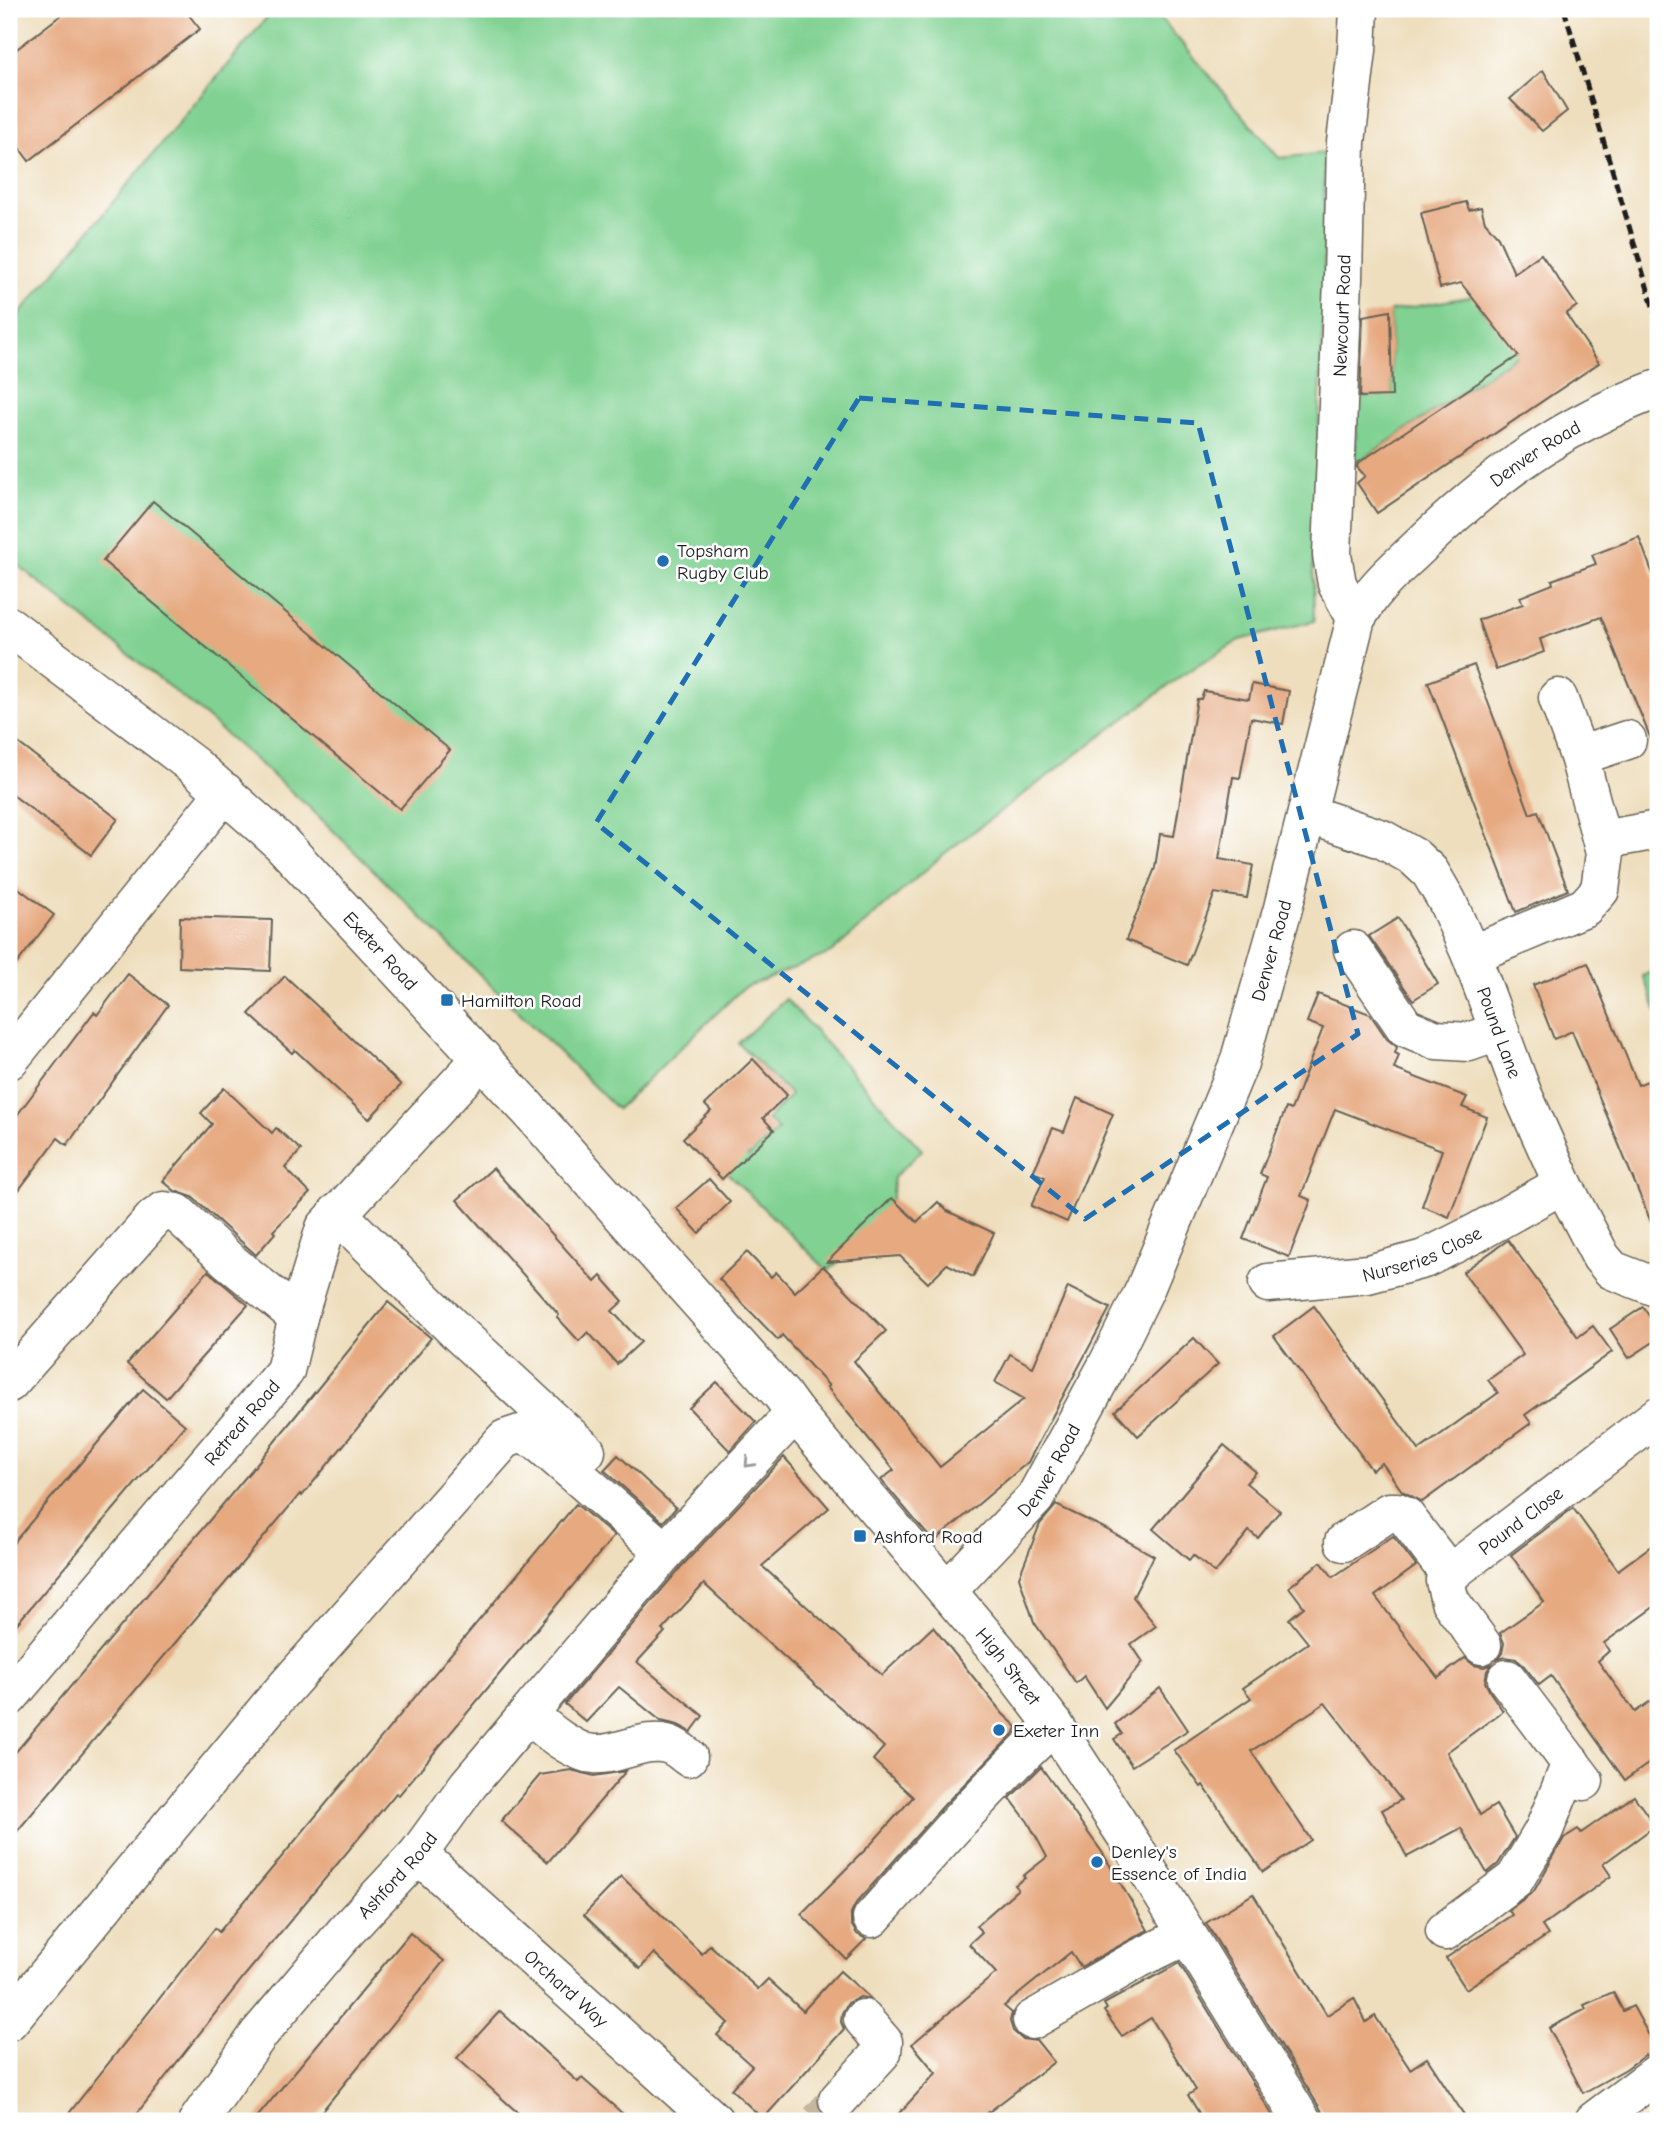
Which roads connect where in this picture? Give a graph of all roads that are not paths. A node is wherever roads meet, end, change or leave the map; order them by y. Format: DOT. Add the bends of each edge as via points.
graph roads {
  1 [pos="1359,9"];
  2 [pos="1658,389"];
  3 [pos="1356,618"];
  4 [pos="9,626"];
  5 [pos="1558,698"];
  6 [pos="1627,740"];
  7 [pos="1579,756"];
  8 [pos="225,792"];
  9 [pos="1307,814"];
  10 [pos="1658,830"];
  11 [pos="1602,841"];
  12 [pos="1353,950"];
  13 [pos="1471,955"];
  14 [pos="1500,1031"];
  15 [pos="482,1058"];
  16 [pos="9,1060"];
  17 [pos="1563,1184"];
  18 [pos="337,1213"];
  19 [pos="1268,1283"];
  20 [pos="1658,1289"];
  21 [pos="298,1317"];
  22 [pos="9,1383"];
  23 [pos="795,1413"];
  24 [pos="1658,1416"];
  25 [pos="600,1465"];
  26 [pos="1344,1542"];
  27 [pos="664,1552"];
  28 [pos="1450,1575"];
  29 [pos="947,1591"];
  30 [pos="1482,1645"];
  31 [pos="1507,1679"];
  32 [pos="9,1698"];
  33 [pos="529,1714"];
  34 [pos="1054,1725"];
  35 [pos="688,1756"];
  36 [pos="418,1854"];
  37 [pos="872,1919"];
  38 [pos="1445,1931"];
  39 [pos="1187,1935"];
  40 [pos="863,2019"];
  41 [pos="1032,2020"];
  42 [pos="9,2021"];
  43 [pos="1658,2073"];
  44 [pos="838,2101"];
  45 [pos="198,2121"];
  46 [pos="714,2121"];
  47 [pos="1302,2121"];
  48 [pos="1594,2121"];
  1 -- 3 [label="street, Newcourt Road" via="1346,142 1332,555 1337,584"];
  2 -- 3 [label="street, Denver Road" via="1572,427 1480,491 1373,593"];
  3 -- 9 [label="street, Denver Road"];
  4 -- 8 [label="street, Exeter Road"];
  5 -- 7 [label="street"];
  6 -- 7 [label="street"];
  7 -- 11 [label="street"];
  8 -- 15 [label="street, Exeter Road" via="281,843"];
  8 -- 16 [label="street"];
  9 -- 13 [label="street, Pound Lane" via="1382,839 1413,857 1430,872"];
  9 -- 29 [label="street, Denver Road" via="1239,1063 1145,1289 1035,1498"];
  10 -- 11 [label="street"];
  11 -- 13 [label="street" via="1600,890 1585,907"];
  12 -- 14 [label="street" via="1405,1027 1436,1040 1469,1042"];
  13 -- 14 [label="street, Pound Lane"];
  14 -- 17 [label="street, Pound Lane"];
  15 -- 18 [label="street, Retreat Road"];
  15 -- 23 [label="street, Exeter Road"];
  17 -- 19 [label="street, Nurseries Close" via="1424,1259 1368,1274"];
  17 -- 20 [label="street, Pound Lane" via="1612,1270"];
  18 -- 21 [label="street, Retreat Road" via="325,1228"];
  18 -- 25 [label="street"];
  21 -- 22 [label="street" via="177,1213 164,1210"];
  21 -- 32 [label="street, Retreat Road" via="285,1371"];
  23 -- 27 [label="street, Ashford Road, one-way"];
  23 -- 29 [label="street, High Street"];
  24 -- 28 [label="street, Pound Close"];
  26 -- 28 [label="street" via="1389,1512 1398,1512"];
  27 -- 33 [label="street, Ashford Road"];
  27 -- 42 [label="street" via="536,1440 520,1434 505,1439 271,1704"];
  28 -- 30 [label="street" via="1445,1581 1451,1601"];
  29 -- 34 [label="street, High Street"];
  31 -- 38 [label="street" via="1577,1772 1515,1879"];
  33 -- 35 [label="street" via="545,1729 593,1755 668,1744"];
  33 -- 36 [label="street, Ashford Road" via="468,1785"];
  34 -- 37 [label="street" via="977,1800"];
  34 -- 39 [label="street, High Street"];
  36 -- 45 [label="street, Ashford Road" via="346,1930 260,2034"];
  36 -- 46 [label="street, Orchard Way"];
  39 -- 41 [label="street"];
  39 -- 47 [label="street, High Street"];
  40 -- 44 [label="street" via="883,2042 882,2052"];
  43 -- 48 [label="street"];
}
